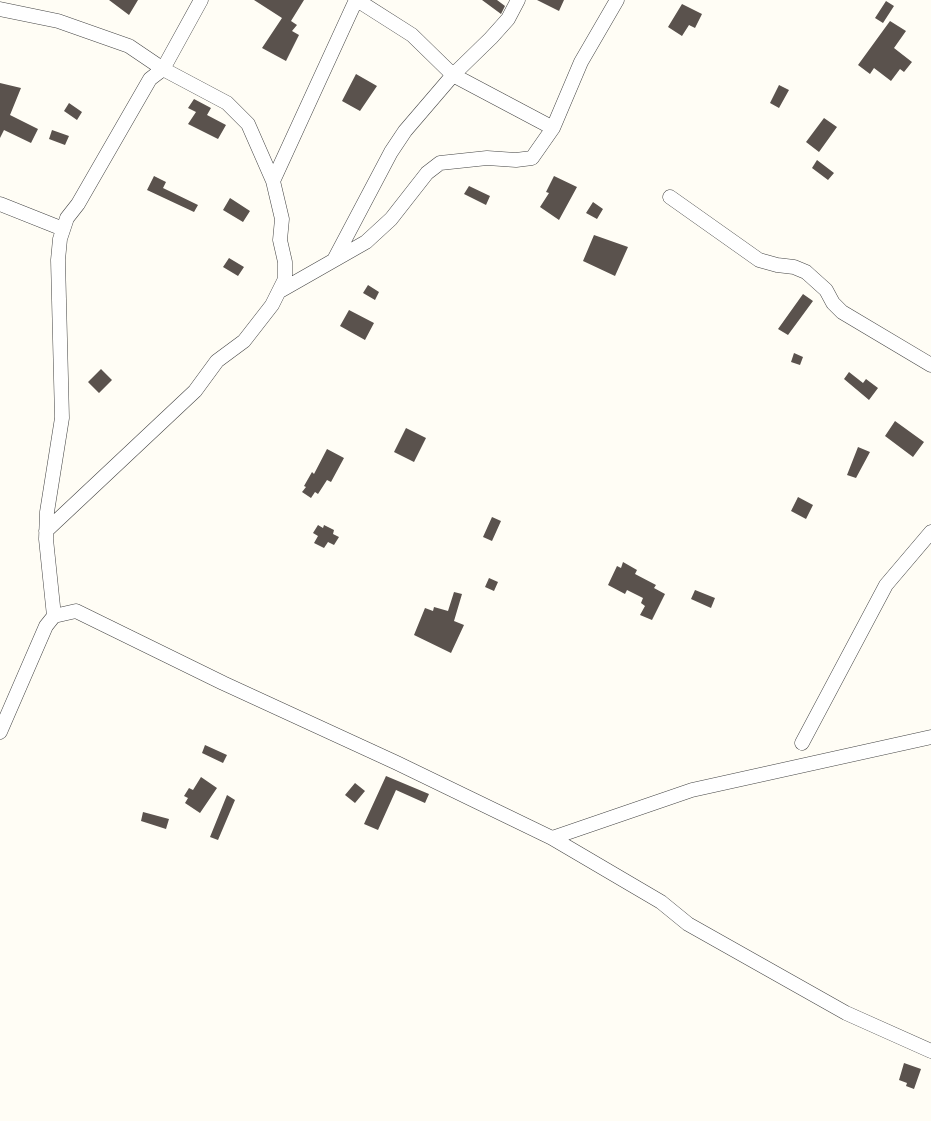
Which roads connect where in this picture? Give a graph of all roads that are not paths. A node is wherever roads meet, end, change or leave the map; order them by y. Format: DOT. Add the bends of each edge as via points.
graph roads {
  1 [pos="201,0"];
  2 [pos="356,0"];
  3 [pos="518,0"];
  4 [pos="617,0"];
  5 [pos="0,9"];
  6 [pos="163,68"];
  7 [pos="453,75"];
  8 [pos="553,128"];
  9 [pos="273,181"];
  10 [pos="670,197"];
  11 [pos="0,204"];
  12 [pos="63,230"];
  13 [pos="335,259"];
  14 [pos="280,291"];
  15 [pos="931,365"];
  16 [pos="46,531"];
  17 [pos="931,532"];
  18 [pos="54,616"];
  19 [pos="0,732"];
  20 [pos="931,737"];
  21 [pos="802,743"];
  22 [pos="552,838"];
  23 [pos="931,1052"];
  1 -- 6 [label="street"];
  2 -- 7 [label="street" via="412,34"];
  2 -- 9 [label="street"];
  3 -- 7 [label="street" via="508,19"];
  4 -- 8 [label="street" via="580,62"];
  5 -- 6 [label="street" via="58,21 129,46"];
  6 -- 9 [label="street" via="227,103 248,124"];
  6 -- 12 [label="street" via="150,79 67,218"];
  7 -- 8 [label="street"];
  7 -- 13 [label="street" via="390,152"];
  8 -- 13 [label="street" via="532,158 487,158 440,164 426,172 385,225 366,242"];
  9 -- 14 [label="street" via="282,219 280,240 285,262 285,280"];
  10 -- 15 [label="street" via="759,260 806,272 826,290 842,312"];
  11 -- 12 [label="street"];
  12 -- 16 [label="street" via="58,260 62,418"];
  13 -- 14 [label="street"];
  14 -- 16 [label="street" via="244,341 217,362 195,391"];
  16 -- 18 [label="street"];
  17 -- 21 [label="street" via="886,584"];
  18 -- 19 [label="street" via="38,641"];
  18 -- 22 [label="street" via="76,611"];
  20 -- 22 [label="street" via="692,790"];
  22 -- 23 [label="street" via="661,902 688,924 721,943 846,1013"];
}
